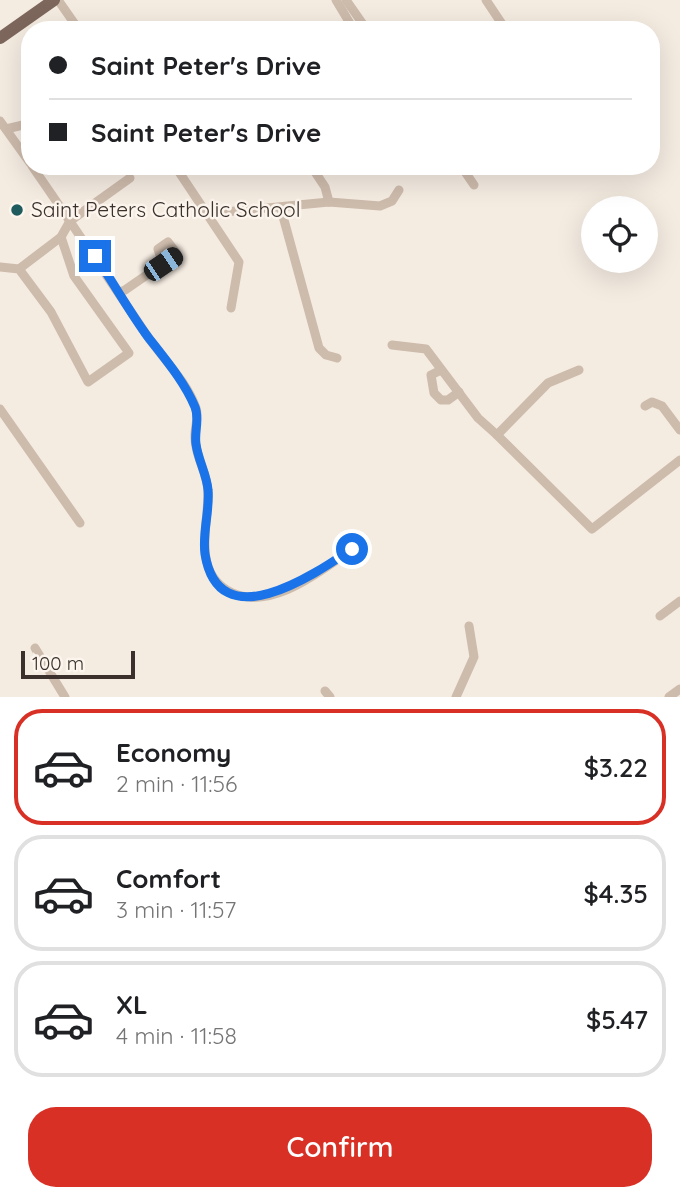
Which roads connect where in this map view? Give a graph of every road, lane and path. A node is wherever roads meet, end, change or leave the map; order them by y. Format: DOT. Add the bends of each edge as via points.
graph roads {
  1 [pos="56,0"];
  2 [pos="336,0"];
  3 [pos="346,0"];
  4 [pos="486,0"];
  5 [pos="24,21"];
  6 [pos="72,21"];
  7 [pos="349,21"];
  8 [pos="361,21"];
  9 [pos="500,21"];
  10 [pos="21,23"];
  11 [pos="0,37"];
  12 [pos="3,125"];
  13 [pos="21,125"];
  14 [pos="21,149"];
  15 [pos="40,175"];
  16 [pos="181,175"];
  17 [pos="317,175"];
  18 [pos="467,175"];
  19 [pos="130,178"];
  20 [pos="474,185"];
  21 [pos="399,190"];
  22 [pos="329,202"];
  23 [pos="205,209"];
  24 [pos="281,209"];
  25 [pos="70,220"];
  26 [pos="61,237"];
  27 [pos="163,264"];
  28 [pos="0,267"];
  29 [pos="19,269"];
  30 [pos="120,292"];
  31 [pos="231,308"];
  32 [pos="392,345"];
  33 [pos="337,358"];
  34 [pos="441,370"];
  35 [pos="579,370"];
  36 [pos="459,393"];
  37 [pos="645,406"];
  38 [pos="0,409"];
  39 [pos="680,430"];
  40 [pos="497,435"];
  41 [pos="680,460"];
  42 [pos="80,523"];
  43 [pos="352,549"];
  44 [pos="680,601"];
  45 [pos="660,616"];
  46 [pos="468,626"];
  47 [pos="35,648"];
  48 [pos="680,689"];
  49 [pos="65,697"];
  50 [pos="456,697"];
  51 [pos="669,697"];
  1 -- 5 [label="main road"];
  1 -- 6 [label="street"];
  2 -- 7 [label="street"];
  3 -- 8 [label="street"];
  4 -- 9 [label="street"];
  10 -- 11 [label="main road"];
  12 -- 13 [label="street"];
  12 -- 14 [label="street"];
  15 -- 25 [label="street"];
  16 -- 23 [label="street"];
  17 -- 22 [label="street"];
  18 -- 20 [label="street"];
  19 -- 25 [label="street"];
  21 -- 22 [label="street" via="392,201 380,206"];
  22 -- 24 [label="street"];
  23 -- 24 [label="street" via="214,214"];
  23 -- 31 [label="street" via="239,262"];
  24 -- 33 [label="street" via="319,348"];
  25 -- 26 [label="street"];
  25 -- 30 [label="street"];
  26 -- 29 [label="street"];
  26 -- 29 [label="street" via="74,276 129,353 88,382 51,313"];
  27 -- 30 [label="street"];
  28 -- 29 [label="street"];
  30 -- 43 [label="street" via="196,409 197,451 208,491 205,554 214,579 231,593 267,595 307,580"];
  32 -- 34 [label="street" via="426,349"];
  34 -- 36 [label="street"];
  34 -- 36 [label="street" via="431,375 434,393 440,400"];
  35 -- 40 [label="street" via="548,383"];
  36 -- 40 [label="street"];
  37 -- 39 [label="street" via="658,403"];
  38 -- 42 [label="street"];
  40 -- 41 [label="street" via="592,529"];
  44 -- 45 [label="street"];
  46 -- 50 [label="street" via="474,657"];
  47 -- 49 [label="street"];
  48 -- 51 [label="street"];
}
